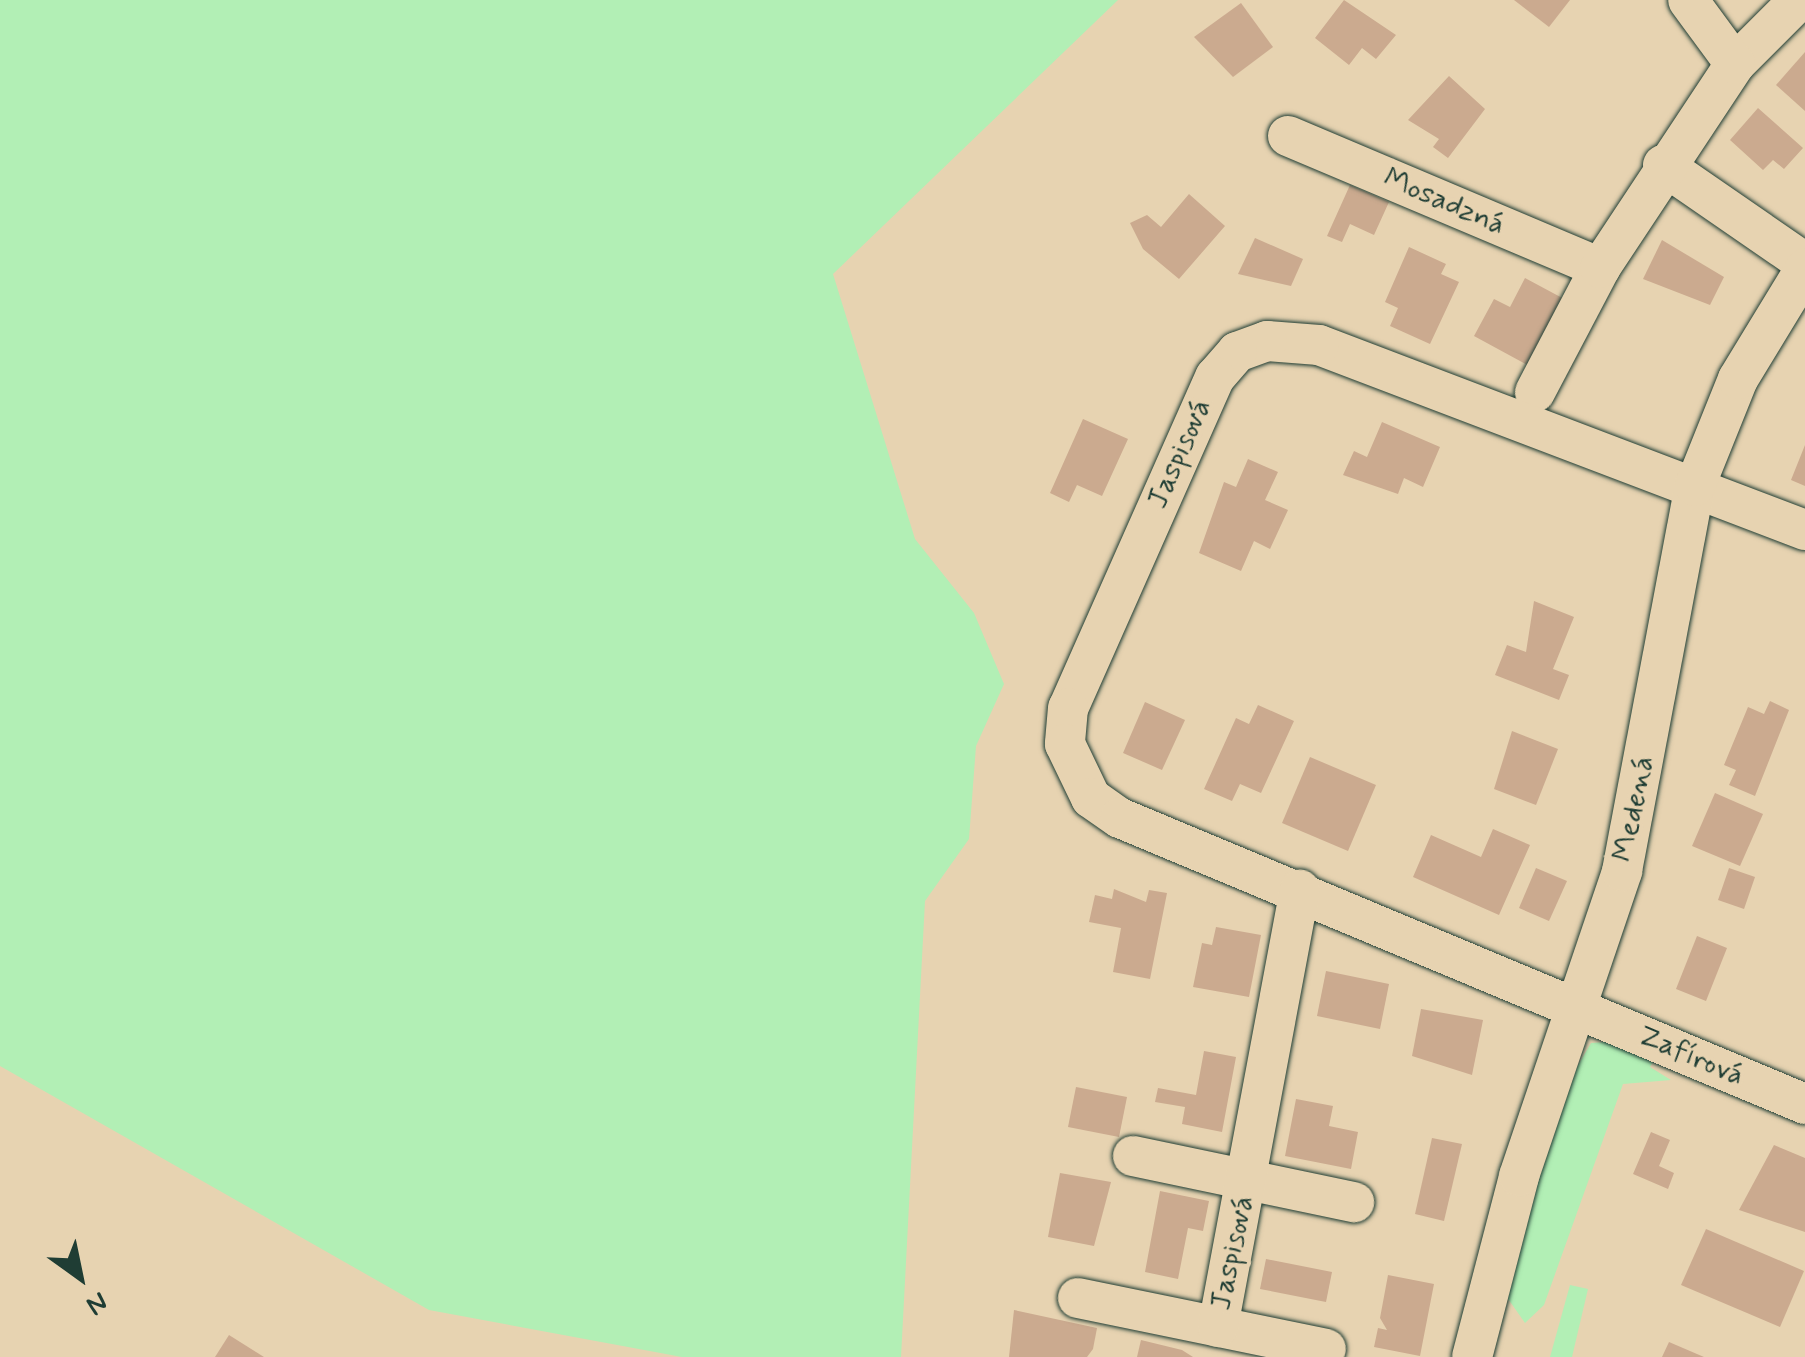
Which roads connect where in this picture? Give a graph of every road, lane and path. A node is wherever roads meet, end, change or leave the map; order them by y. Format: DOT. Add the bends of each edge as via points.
graph roads {
  1 [pos="1688,0"];
  2 [pos="1793,6"];
  3 [pos="1735,64"];
  4 [pos="1288,136"];
  5 [pos="1664,165"];
  6 [pos="1805,266"];
  7 [pos="1600,268"];
  8 [pos="1535,392"];
  9 [pos="1695,486"];
  10 [pos="1805,530"];
  11 [pos="1300,890"];
  12 [pos="1576,1008"];
  13 [pos="1805,1104"];
  14 [pos="1133,1156"];
  15 [pos="1248,1180"];
  16 [pos="1354,1202"];
  17 [pos="1078,1298"];
  18 [pos="1218,1327"];
  19 [pos="1326,1349"];
  20 [pos="1472,1357"];
  1 -- 3 [label="street"];
  2 -- 3 [label="street"];
  3 -- 5 [label="street"];
  4 -- 7 [label="street, Mosadzná"];
  5 -- 6 [label="street"];
  5 -- 7 [label="street"];
  6 -- 9 [label="street, Medená" via="1738,379"];
  7 -- 8 [label="street"];
  9 -- 10 [label="street, Jaspisová"];
  9 -- 11 [label="street, Jaspisová" via="1319,345 1266,341 1237,352 1215,377 1068,708 1065,744 1091,798 1120,818"];
  9 -- 12 [label="street, Medená" via="1622,871"];
  11 -- 12 [label="street, Jaspisová"];
  11 -- 15 [label="street, Jaspisová"];
  12 -- 13 [label="street, Zafírová"];
  12 -- 20 [label="street, Medená"];
  14 -- 15 [label="street, Jaspisová"];
  15 -- 16 [label="street, Jaspisová"];
  15 -- 18 [label="street, Jaspisová"];
  17 -- 18 [label="street, Jaspisová"];
  18 -- 19 [label="street, Jaspisová"];
}
